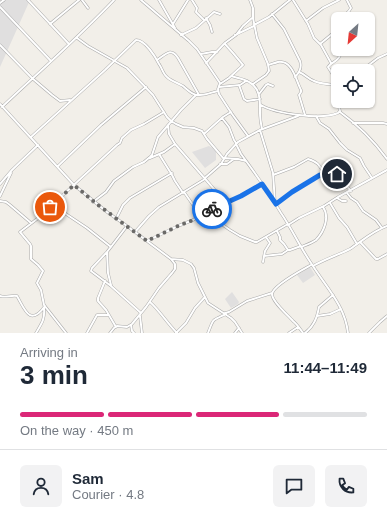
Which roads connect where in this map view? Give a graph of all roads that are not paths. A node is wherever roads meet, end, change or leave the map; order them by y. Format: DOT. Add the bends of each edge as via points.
graph roads {
  1 [pos="4,0"];
  2 [pos="28,0"];
  3 [pos="80,0"];
  4 [pos="114,0"];
  5 [pos="141,0"];
  6 [pos="159,0"];
  7 [pos="250,0"];
  8 [pos="291,0"];
  9 [pos="339,0"];
  10 [pos="347,0"];
  11 [pos="145,1"];
  12 [pos="187,1"];
  13 [pos="193,1"];
  14 [pos="0,3"];
  15 [pos="0,7"];
  16 [pos="88,8"];
  17 [pos="348,12"];
  18 [pos="220,14"];
  19 [pos="272,14"];
  20 [pos="253,18"];
  21 [pos="205,19"];
  22 [pos="306,21"];
  23 [pos="50,24"];
  24 [pos="173,24"];
  25 [pos="254,26"];
  26 [pos="176,30"];
  27 [pos="212,32"];
  28 [pos="182,35"];
  29 [pos="331,35"];
  30 [pos="234,36"];
  31 [pos="77,38"];
  32 [pos="69,44"];
  33 [pos="225,44"];
  34 [pos="320,44"];
  35 [pos="0,45"];
  36 [pos="217,52"];
  37 [pos="201,54"];
  38 [pos="387,54"];
  39 [pos="340,56"];
  40 [pos="115,60"];
  41 [pos="157,60"];
  42 [pos="51,61"];
  43 [pos="206,63"];
  44 [pos="331,64"];
  45 [pos="370,64"];
  46 [pos="268,65"];
  47 [pos="299,72"];
  48 [pos="331,73"];
  49 [pos="231,76"];
  50 [pos="295,77"];
  51 [pos="32,78"];
  52 [pos="246,80"];
  53 [pos="253,84"];
  54 [pos="331,84"];
  55 [pos="239,85"];
  56 [pos="219,86"];
  57 [pos="273,86"];
  58 [pos="146,87"];
  59 [pos="218,92"];
  60 [pos="259,94"];
  61 [pos="196,95"];
  62 [pos="199,95"];
  63 [pos="72,99"];
  64 [pos="260,99"];
  65 [pos="0,104"];
  66 [pos="261,105"];
  67 [pos="2,107"];
  68 [pos="340,108"];
  69 [pos="164,112"];
  70 [pos="231,112"];
  71 [pos="340,112"];
  72 [pos="299,115"];
  73 [pos="306,116"];
  74 [pos="316,116"];
  75 [pos="222,118"];
  76 [pos="171,121"];
  77 [pos="352,123"];
  78 [pos="387,124"];
  79 [pos="168,125"];
  80 [pos="261,130"];
  81 [pos="204,134"];
  82 [pos="248,136"];
  83 [pos="31,137"];
  84 [pos="236,143"];
  85 [pos="175,144"];
  86 [pos="38,145"];
  87 [pos="159,154"];
  88 [pos="224,158"];
  89 [pos="234,159"];
  90 [pos="387,160"];
  91 [pos="246,161"];
  92 [pos="144,162"];
  93 [pos="220,164"];
  94 [pos="58,166"];
  95 [pos="12,170"];
  96 [pos="387,170"];
  97 [pos="324,173"];
  98 [pos="172,174"];
  99 [pos="273,175"];
  100 [pos="372,178"];
  101 [pos="205,179"];
  102 [pos="0,184"];
  103 [pos="262,184"];
  104 [pos="74,185"];
  105 [pos="351,190"];
  106 [pos="347,192"];
  107 [pos="183,193"];
  108 [pos="0,196"];
  109 [pos="337,198"];
  110 [pos="57,200"];
  111 [pos="0,201"];
  112 [pos="346,201"];
  113 [pos="94,202"];
  114 [pos="226,203"];
  115 [pos="330,203"];
  116 [pos="275,204"];
  117 [pos="323,207"];
  118 [pos="204,214"];
  119 [pos="116,218"];
  120 [pos="198,218"];
  121 [pos="31,223"];
  122 [pos="288,224"];
  123 [pos="127,226"];
  124 [pos="387,226"];
  125 [pos="382,228"];
  126 [pos="277,231"];
  127 [pos="135,232"];
  128 [pos="266,236"];
  129 [pos="147,241"];
  130 [pos="360,242"];
  131 [pos="357,244"];
  132 [pos="301,246"];
  133 [pos="111,247"];
  134 [pos="288,250"];
  135 [pos="107,252"];
  136 [pos="387,254"];
  137 [pos="264,256"];
  138 [pos="171,259"];
  139 [pos="263,262"];
  140 [pos="312,266"];
  141 [pos="105,281"];
  142 [pos="111,286"];
  143 [pos="272,293"];
  144 [pos="333,295"];
  145 [pos="0,296"];
  146 [pos="205,297"];
  147 [pos="150,302"];
  148 [pos="44,307"];
  149 [pos="341,309"];
  150 [pos="141,314"];
  151 [pos="225,314"];
  152 [pos="109,315"];
  153 [pos="318,316"];
  154 [pos="387,316"];
  155 [pos="132,324"];
  156 [pos="116,327"];
  157 [pos="298,327"];
  158 [pos="239,328"];
  159 [pos="36,333"];
  160 [pos="66,333"];
  161 [pos="87,333"];
  162 [pos="110,333"];
  163 [pos="134,333"];
  164 [pos="142,333"];
  165 [pos="177,333"];
  166 [pos="208,333"];
  167 [pos="235,333"];
  168 [pos="242,333"];
  169 [pos="289,333"];
  170 [pos="304,333"];
  171 [pos="348,333"];
  172 [pos="369,333"];
  1 -- 14 [label="street"];
  2 -- 23 [label="street"];
  3 -- 16 [label="street"];
  3 -- 23 [label="street"];
  4 -- 31 [label="street"];
  5 -- 11 [label="street"];
  6 -- 24 [label="street"];
  7 -- 20 [label="street"];
  8 -- 19 [label="street"];
  8 -- 22 [label="street"];
  9 -- 22 [label="street"];
  10 -- 17 [label="street" via="351,8"];
  11 -- 26 [label="street"];
  12 -- 13 [label="street"];
  12 -- 24 [label="street"];
  13 -- 21 [label="street" via="197,8 196,12"];
  15 -- 42 [label="street"];
  18 -- 21 [label="street" via="214,12"];
  19 -- 25 [label="street"];
  19 -- 47 [label="street" via="284,29 300,61"];
  20 -- 25 [label="street"];
  20 -- 30 [label="street"];
  21 -- 27 [label="street"];
  21 -- 28 [label="street" via="196,28"];
  22 -- 34 [label="street" via="314,38"];
  23 -- 32 [label="street"];
  24 -- 26 [label="street"];
  25 -- 30 [label="street"];
  25 -- 46 [label="street"];
  26 -- 28 [label="street"];
  28 -- 37 [label="street"];
  29 -- 34 [label="street"];
  30 -- 33 [label="street"];
  31 -- 32 [label="street"];
  31 -- 40 [label="street"];
  32 -- 42 [label="street"];
  33 -- 36 [label="street"];
  33 -- 49 [label="street" via="243,64"];
  34 -- 44 [label="street"];
  35 -- 51 [label="street"];
  36 -- 37 [label="street"];
  36 -- 43 [label="street"];
  37 -- 43 [label="street"];
  38 -- 45 [label="street"];
  39 -- 44 [label="street"];
  40 -- 41 [label="street" via="132,42 138,40"];
  40 -- 58 [label="street"];
  40 -- 63 [label="street"];
  41 -- 61 [label="street" via="166,77"];
  41 -- 62 [label="street" via="167,53 174,53"];
  42 -- 51 [label="street"];
  43 -- 56 [label="street"];
  44 -- 48 [label="street" via="328,68"];
  46 -- 50 [label="street" via="284,63"];
  46 -- 53 [label="street" via="268,73"];
  47 -- 50 [label="street"];
  47 -- 54 [label="street" via="313,81"];
  49 -- 52 [label="street"];
  49 -- 56 [label="street"];
  50 -- 73 [label="street" via="301,90 299,95"];
  51 -- 63 [label="street" via="57,100"];
  51 -- 67 [label="street"];
  52 -- 53 [label="street"];
  52 -- 55 [label="street"];
  53 -- 60 [label="street"];
  55 -- 56 [label="street"];
  55 -- 64 [label="street" via="247,101"];
  56 -- 59 [label="street"];
  57 -- 60 [label="street" via="266,85"];
  58 -- 69 [label="street"];
  58 -- 94 [label="street"];
  59 -- 62 [label="street"];
  59 -- 70 [label="street"];
  60 -- 64 [label="street"];
  61 -- 62 [label="street"];
  61 -- 76 [label="street"];
  63 -- 83 [label="street"];
  64 -- 66 [label="street"];
  65 -- 67 [label="street"];
  66 -- 72 [label="street"];
  66 -- 80 [label="street"];
  67 -- 83 [label="street"];
  68 -- 71 [label="street"];
  69 -- 76 [label="street"];
  69 -- 104 [label="street" via="128,132 118,145"];
  70 -- 75 [label="street"];
  70 -- 82 [label="street"];
  71 -- 74 [label="street" via="330,116"];
  71 -- 77 [label="street"];
  72 -- 73 [label="street"];
  72 -- 80 [label="street"];
  73 -- 74 [label="street"];
  74 -- 100 [label="street" via="347,150 360,158"];
  75 -- 81 [label="street"];
  75 -- 84 [label="street"];
  76 -- 79 [label="street"];
  76 -- 81 [label="street" via="183,127 200,130"];
  77 -- 78 [label="street"];
  77 -- 90 [label="street" via="373,141"];
  79 -- 85 [label="street" via="169,134"];
  79 -- 92 [label="street" via="158,137 152,155"];
  80 -- 82 [label="street"];
  80 -- 99 [label="street"];
  81 -- 88 [label="street"];
  82 -- 84 [label="street"];
  83 -- 86 [label="street"];
  84 -- 88 [label="street"];
  84 -- 91 [label="street"];
  85 -- 87 [label="street"];
  85 -- 101 [label="street"];
  86 -- 94 [label="street"];
  86 -- 95 [label="street"];
  87 -- 92 [label="street"];
  87 -- 98 [label="street"];
  88 -- 89 [label="street"];
  88 -- 93 [label="street"];
  89 -- 91 [label="street"];
  89 -- 93 [label="street" via="227,164"];
  91 -- 103 [label="street"];
  92 -- 113 [label="street" via="114,181"];
  93 -- 101 [label="street"];
  94 -- 104 [label="street"];
  95 -- 102 [label="street"];
  95 -- 108 [label="street"];
  96 -- 100 [label="street"];
  97 -- 99 [label="street" via="320,165 308,159"];
  97 -- 105 [label="street" via="336,171"];
  97 -- 116 [label="street"];
  98 -- 107 [label="street"];
  98 -- 119 [label="street" via="130,198"];
  99 -- 116 [label="street"];
  100 -- 105 [label="street"];
  101 -- 107 [label="street"];
  101 -- 114 [label="street"];
  103 -- 114 [label="street"];
  103 -- 116 [label="street"];
  104 -- 110 [label="street"];
  104 -- 113 [label="street"];
  105 -- 106 [label="street"];
  106 -- 109 [label="street"];
  106 -- 125 [label="street"];
  107 -- 118 [label="street"];
  107 -- 127 [label="street" via="159,207"];
  109 -- 112 [label="street"];
  109 -- 115 [label="street"];
  110 -- 121 [label="street"];
  110 -- 133 [label="street" via="56,204 60,210"];
  111 -- 121 [label="street" via="6,202"];
  113 -- 119 [label="street"];
  114 -- 118 [label="street"];
  115 -- 117 [label="street"];
  115 -- 131 [label="street"];
  116 -- 122 [label="street"];
  117 -- 122 [label="street"];
  117 -- 132 [label="street" via="326,222 322,232 316,239"];
  118 -- 120 [label="street"];
  119 -- 123 [label="street"];
  120 -- 128 [label="street" via="212,219 255,242"];
  120 -- 129 [label="street"];
  121 -- 148 [label="street" via="20,233 31,246 31,259 42,270 37,283"];
  122 -- 126 [label="street"];
  122 -- 132 [label="street"];
  123 -- 127 [label="street"];
  123 -- 133 [label="street"];
  124 -- 125 [label="street"];
  125 -- 130 [label="street"];
  126 -- 128 [label="street"];
  126 -- 134 [label="street" via="280,241"];
  127 -- 129 [label="street"];
  128 -- 137 [label="street" via="270,243"];
  129 -- 138 [label="street"];
  130 -- 131 [label="street"];
  130 -- 136 [label="street" via="376,259"];
  131 -- 140 [label="street"];
  132 -- 134 [label="street"];
  132 -- 140 [label="street"];
  133 -- 135 [label="street"];
  134 -- 137 [label="street" via="282,254"];
  135 -- 141 [label="street" via="91,270"];
  135 -- 142 [label="street"];
  137 -- 139 [label="street"];
  138 -- 146 [label="street" via="191,264"];
  138 -- 147 [label="street" via="175,269"];
  140 -- 143 [label="street" via="279,284"];
  140 -- 144 [label="street"];
  141 -- 142 [label="street"];
  141 -- 152 [label="street" via="98,301"];
  142 -- 150 [label="street"];
  143 -- 151 [label="street" via="246,301"];
  143 -- 157 [label="street" via="277,304"];
  144 -- 149 [label="street"];
  144 -- 153 [label="street" via="319,306"];
  145 -- 148 [label="street" via="17,296 31,317"];
  146 -- 151 [label="street" via="208,303"];
  146 -- 165 [label="street"];
  147 -- 150 [label="street"];
  147 -- 165 [label="street"];
  148 -- 159 [label="street" via="44,319"];
  148 -- 160 [label="street"];
  149 -- 153 [label="street"];
  149 -- 171 [label="street"];
  150 -- 155 [label="street"];
  150 -- 164 [label="street"];
  151 -- 158 [label="street"];
  151 -- 166 [label="street" via="212,321"];
  152 -- 156 [label="street"];
  152 -- 161 [label="street" via="97,315"];
  153 -- 170 [label="street"];
  154 -- 172 [label="street"];
  155 -- 156 [label="street" via="127,327"];
  155 -- 163 [label="street"];
  156 -- 162 [label="street"];
  157 -- 169 [label="street"];
  157 -- 170 [label="street"];
  158 -- 167 [label="street"];
  158 -- 168 [label="street"];
}
